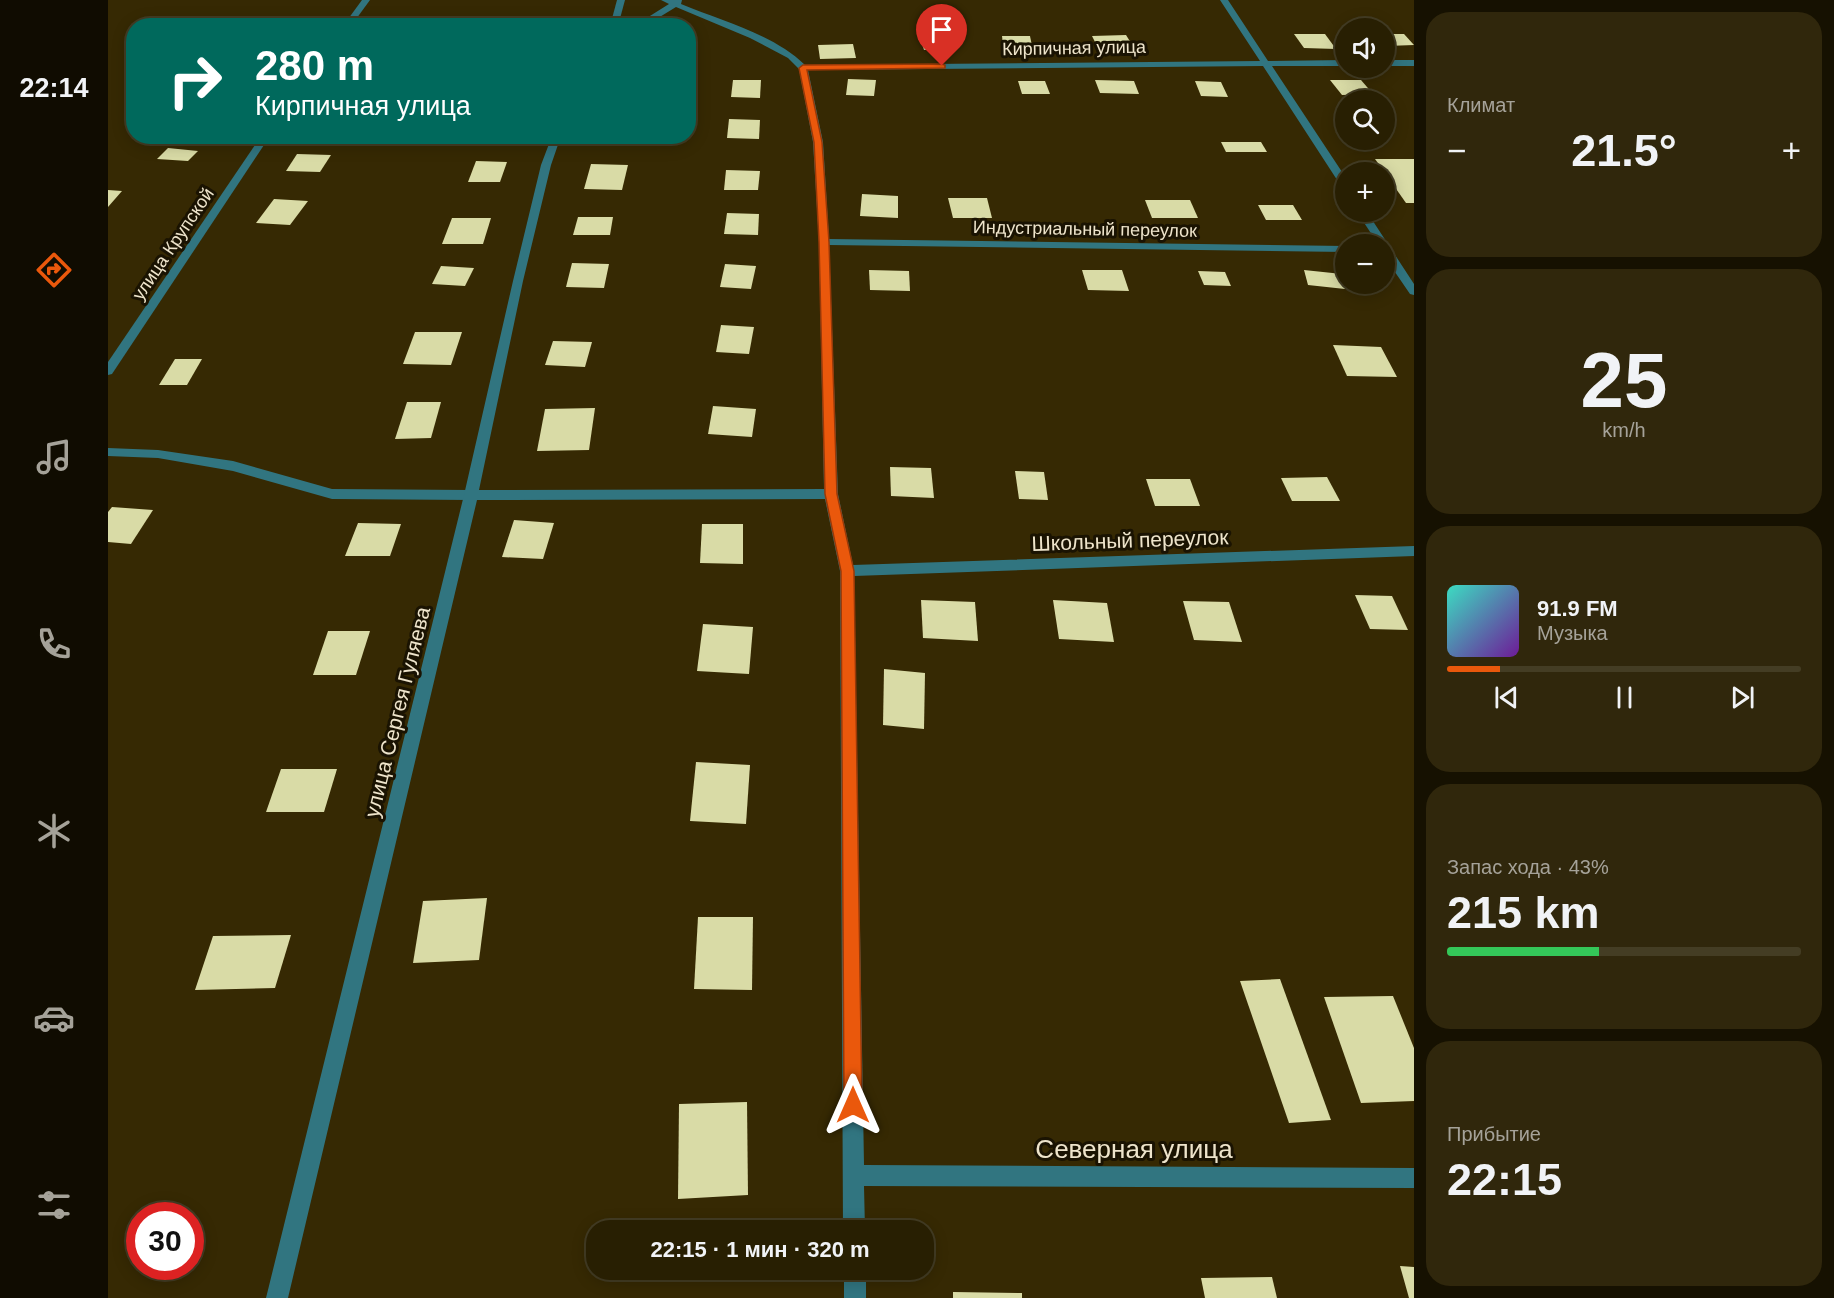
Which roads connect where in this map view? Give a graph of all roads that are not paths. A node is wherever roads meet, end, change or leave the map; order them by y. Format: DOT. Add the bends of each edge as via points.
graph roads {
  1 [pos="366,0"];
  2 [pos="621,0"];
  3 [pos="1224,0"];
  4 [pos="674,2"];
  5 [pos="353,18"];
  6 [pos="617,18"];
  7 [pos="650,18"];
  8 [pos="1266,63"];
  9 [pos="1335,63"];
  10 [pos="1395,63"];
  11 [pos="1414,63"];
  12 [pos="803,68"];
  13 [pos="261,144"];
  14 [pos="554,144"];
  15 [pos="1335,169"];
  16 [pos="824,242"];
  17 [pos="1335,249"];
  18 [pos="1395,263"];
  19 [pos="1414,292"];
  20 [pos="108,371"];
  21 [pos="108,452"];
  22 [pos="831,494"];
  23 [pos="471,495"];
  24 [pos="1414,551"];
  25 [pos="847,571"];
  26 [pos="854,1175"];
  27 [pos="1414,1178"];
  28 [pos="855,1220"];
  29 [pos="855,1280"];
  30 [pos="277,1298"];
  31 [pos="855,1298"];
  1 -- 5 [label="street"];
  2 -- 6 [label="street"];
  3 -- 8 [label="street"];
  4 -- 7 [label="street"];
  4 -- 12 [label="street" via="753,36 791,56"];
  8 -- 9 [label="street, Кирпичная улица"];
  8 -- 12 [label="street, Кирпичная улица"];
  8 -- 15 [label="street"];
  10 -- 11 [label="street"];
  12 -- 16 [label="street" via="818,142"];
  13 -- 20 [label="street, улица Крупской"];
  14 -- 23 [label="street, улица Сергея Гуляева" via="520,270"];
  16 -- 17 [label="street, Индустриальный переулок"];
  16 -- 22 [label="street"];
  18 -- 19 [label="street"];
  21 -- 23 [label="street" via="158,454 233,466 332,494"];
  22 -- 23 [label="street"];
  22 -- 25 [label="street"];
  23 -- 30 [label="street, улица Сергея Гуляева"];
  24 -- 25 [label="street, Школьный переулок"];
  25 -- 26 [label="street"];
  26 -- 27 [label="street, Северная улица"];
  26 -- 28 [label="street"];
  29 -- 31 [label="street"];
}
